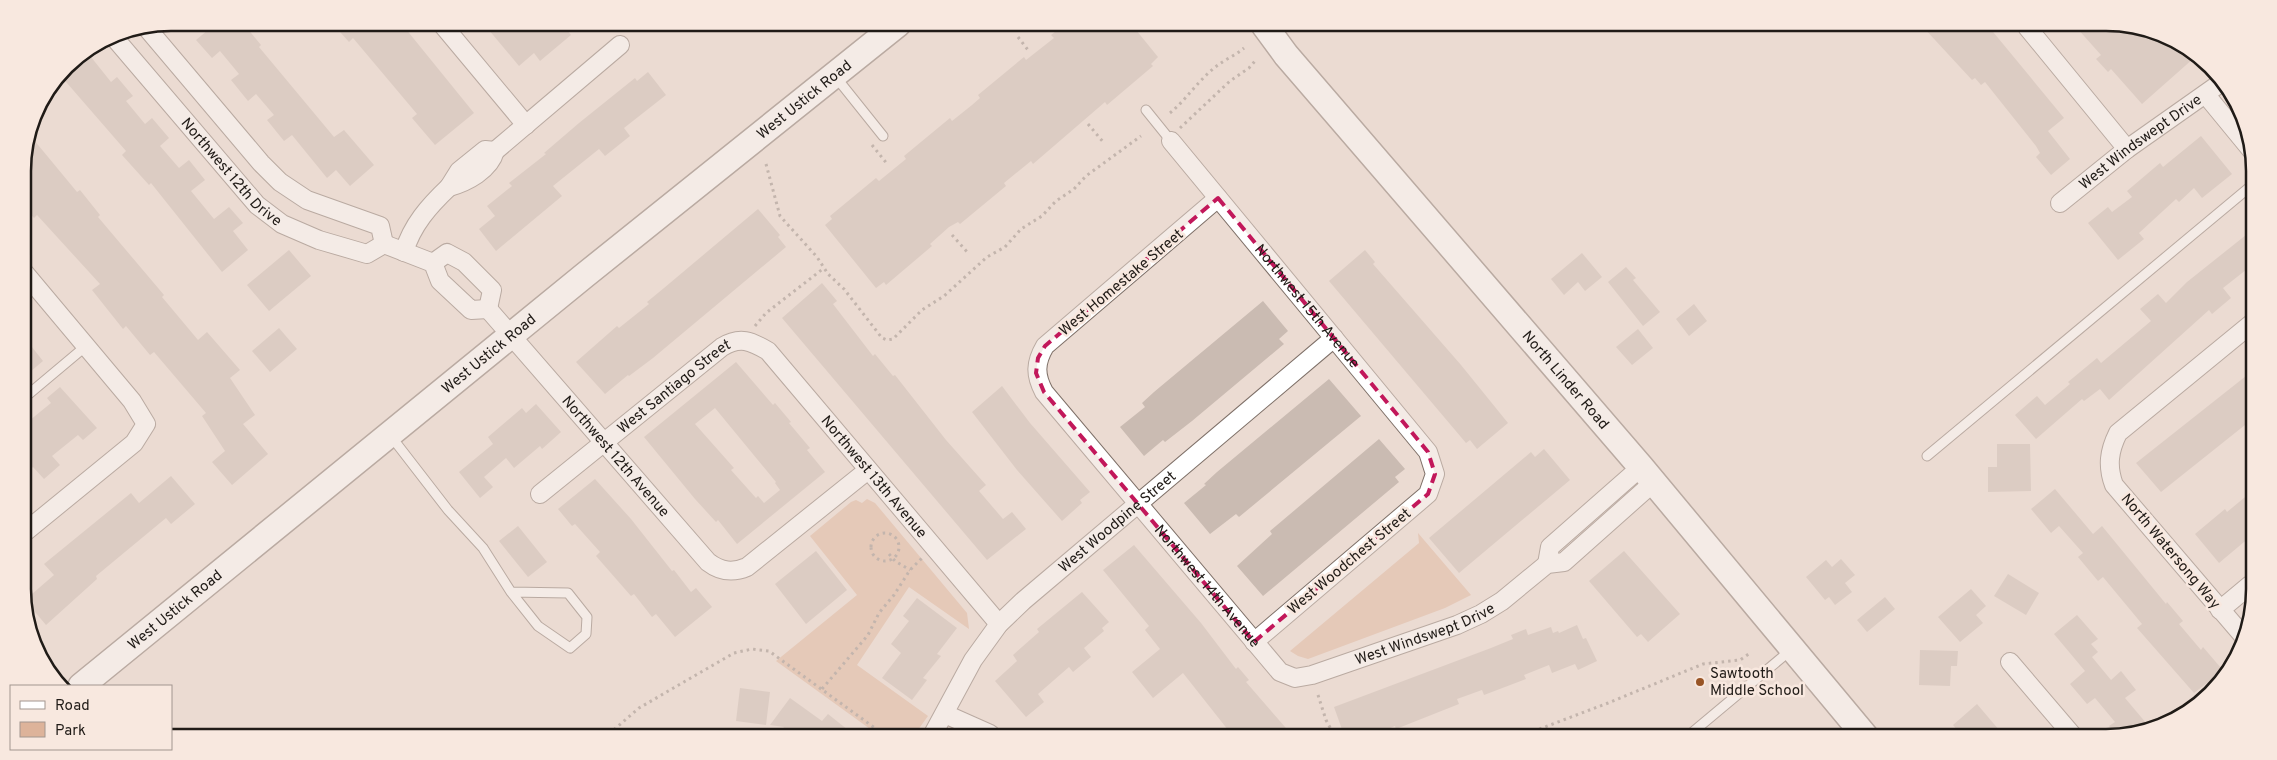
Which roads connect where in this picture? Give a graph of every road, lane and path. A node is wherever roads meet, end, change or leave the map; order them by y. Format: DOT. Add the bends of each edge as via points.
graph roads {
  1 [pos="448,31"];
  2 [pos="890,31"];
  3 [pos="1268,31"];
  4 [pos="2030,31"];
  5 [pos="151,33"];
  6 [pos="1018,38"];
  7 [pos="118,42"];
  8 [pos="620,45"];
  9 [pos="1244,48"];
  10 [pos="1028,50"];
  11 [pos="1255,61"];
  12 [pos="835,76"];
  13 [pos="2217,86"];
  14 [pos="2206,95"];
  15 [pos="1146,110"];
  16 [pos="1170,113"];
  17 [pos="1088,124"];
  18 [pos="526,125"];
  19 [pos="1175,135"];
  20 [pos="883,136"];
  21 [pos="1141,136"];
  22 [pos="2242,139"];
  23 [pos="1104,143"];
  24 [pos="872,145"];
  25 [pos="2127,149"];
  26 [pos="766,164"];
  27 [pos="888,165"];
  28 [pos="2246,191"];
  29 [pos="1218,198"];
  30 [pos="2060,204"];
  31 [pos="952,234"];
  32 [pos="384,244"];
  33 [pos="404,252"];
  34 [pos="968,254"];
  35 [pos="433,263"];
  36 [pos="824,268"];
  37 [pos="32,281"];
  38 [pos="488,309"];
  39 [pos="755,326"];
  40 [pos="2246,328"];
  41 [pos="511,335"];
  42 [pos="1334,338"];
  43 [pos="742,339"];
  44 [pos="86,346"];
  45 [pos="1036,373"];
  46 [pos="31,392"];
  47 [pos="390,435"];
  48 [pos="604,442"];
  49 [pos="1927,456"];
  50 [pos="868,470"];
  51 [pos="1435,474"];
  52 [pos="1648,475"];
  53 [pos="540,494"];
  54 [pos="1138,504"];
  55 [pos="31,527"];
  56 [pos="889,554"];
  57 [pos="923,557"];
  58 [pos="893,558"];
  59 [pos="910,570"];
  60 [pos="2246,589"];
  61 [pos="511,592"];
  62 [pos="2220,610"];
  63 [pos="999,624"];
  64 [pos="2239,631"];
  65 [pos="1254,642"];
  66 [pos="1792,649"];
  67 [pos="1750,653"];
  68 [pos="2010,662"];
  69 [pos="1290,677"];
  70 [pos="82,685"];
  71 [pos="822,689"];
  72 [pos="1318,695"];
  73 [pos="945,714"];
  74 [pos="1330,728"];
  75 [pos="1541,728"];
  76 [pos="1697,728"];
  77 [pos="1859,728"];
  78 [pos="2066,728"];
  79 [pos="615,729"];
  80 [pos="876,729"];
  81 [pos="936,729"];
  82 [pos="978,729"];
  1 -- 18 [label="street"];
  2 -- 12 [label="main road, West Ustick Road"];
  3 -- 52 [label="main road, North Linder Road"];
  4 -- 25 [label="street"];
  5 -- 32 [label="street, Northwest 12th Drive" via="280,182 307,200 380,226"];
  6 -- 10 [label="path"];
  7 -- 32 [label="street, Northwest 12th Drive" via="257,205 282,224 320,240 368,254"];
  8 -- 18 [label="street"];
  9 -- 16 [label="path" via="1217,65"];
  11 -- 19 [label="path" via="1250,68 1230,80"];
  12 -- 20 [label="lane"];
  12 -- 41 [label="main road, West Ustick Road"];
  13 -- 14 [label="street, West Windswept Drive"];
  14 -- 22 [label="street"];
  14 -- 25 [label="street, West Windswept Drive"];
  15 -- 19 [label="lane"];
  17 -- 23 [label="path"];
  18 -- 33 [label="street" via="495,151 485,150 459,171 449,187 429,206 409,237"];
  19 -- 29 [label="street, Northwest 15th Avenue"];
  21 -- 36 [label="path" via="1086,176 1042,216 1021,229 1005,247 987,257 944,296 922,310 893,339 882,338"];
  24 -- 27 [label="path"];
  25 -- 30 [label="street, West Windswept Drive"];
  26 -- 36 [label="path" via="780,216"];
  28 -- 49 [label="lane"];
  29 -- 42 [label="street, Northwest 15th Avenue"];
  29 -- 45 [label="street, West Homestake Street" via="1045,346 1038,358"];
  31 -- 34 [label="path"];
  32 -- 33 [label="street"];
  33 -- 35 [label="street"];
  35 -- 38 [label="street" via="440,281 471,310"];
  35 -- 38 [label="street" via="447,253 464,262 492,290"];
  36 -- 39 [label="path" via="796,288"];
  37 -- 44 [label="street"];
  38 -- 41 [label="street"];
  40 -- 62 [label="street, North Watersong Way" via="2118,433 2111,445 2109,458 2114,484"];
  41 -- 47 [label="main road, West Ustick Road"];
  41 -- 48 [label="street, Northwest 12th Avenue"];
  42 -- 51 [label="street, Northwest 15th Avenue" via="1428,452"];
  42 -- 54 [label="street, West Woodpine Street"];
  43 -- 48 [label="street, West Santiago Street" via="722,347"];
  43 -- 50 [label="street, Northwest 13th Avenue" via="768,352"];
  44 -- 46 [label="lane"];
  44 -- 55 [label="street" via="132,400 146,424 134,443"];
  45 -- 54 [label="street, Northwest 14th Avenue" via="1044,392"];
  47 -- 61 [label="lane" via="448,510 483,548"];
  47 -- 70 [label="main road, West Ustick Road"];
  48 -- 50 [label="street, Northwest 12th Avenue" via="708,562 725,571 737,572 747,567"];
  48 -- 53 [label="street, West Santiago Street"];
  50 -- 63 [label="street, Northwest 13th Avenue"];
  51 -- 65 [label="street, West Woodchest Street" via="1428,494"];
  52 -- 66 [label="main road, North Linder Road"];
  52 -- 69 [label="street, West Windswept Drive" via="1564,562 1547,564 1502,601 1480,614 1312,674"];
  54 -- 63 [label="street, West Woodpine Street"];
  54 -- 65 [label="street, Northwest 14th Avenue"];
  56 -- 58 [label="path"];
  57 -- 59 [label="path"];
  58 -- 58 [label="path" via="898,546 895,538 887,533 878,534 872,541 872,554 880,560"];
  58 -- 59 [label="path"];
  59 -- 71 [label="path" via="879,613 868,635"];
  60 -- 62 [label="street"];
  61 -- 61 [label="lane" via="538,626 570,648 586,634 587,617 568,593"];
  62 -- 64 [label="street, North Watersong Way"];
  63 -- 73 [label="street, West Woodpine Street" via="973,660"];
  65 -- 69 [label="street, Northwest 14th Avenue" via="1272,664"];
  66 -- 76 [label="lane"];
  66 -- 77 [label="main road, North Linder Road"];
  67 -- 75 [label="path" via="1740,660 1703,664"];
  68 -- 78 [label="street"];
  71 -- 79 [label="path" via="769,651 734,652 639,708"];
  71 -- 80 [label="path"];
  72 -- 74 [label="path"];
  73 -- 81 [label="street, West Woodpine Street"];
  73 -- 82 [label="street"];
}
